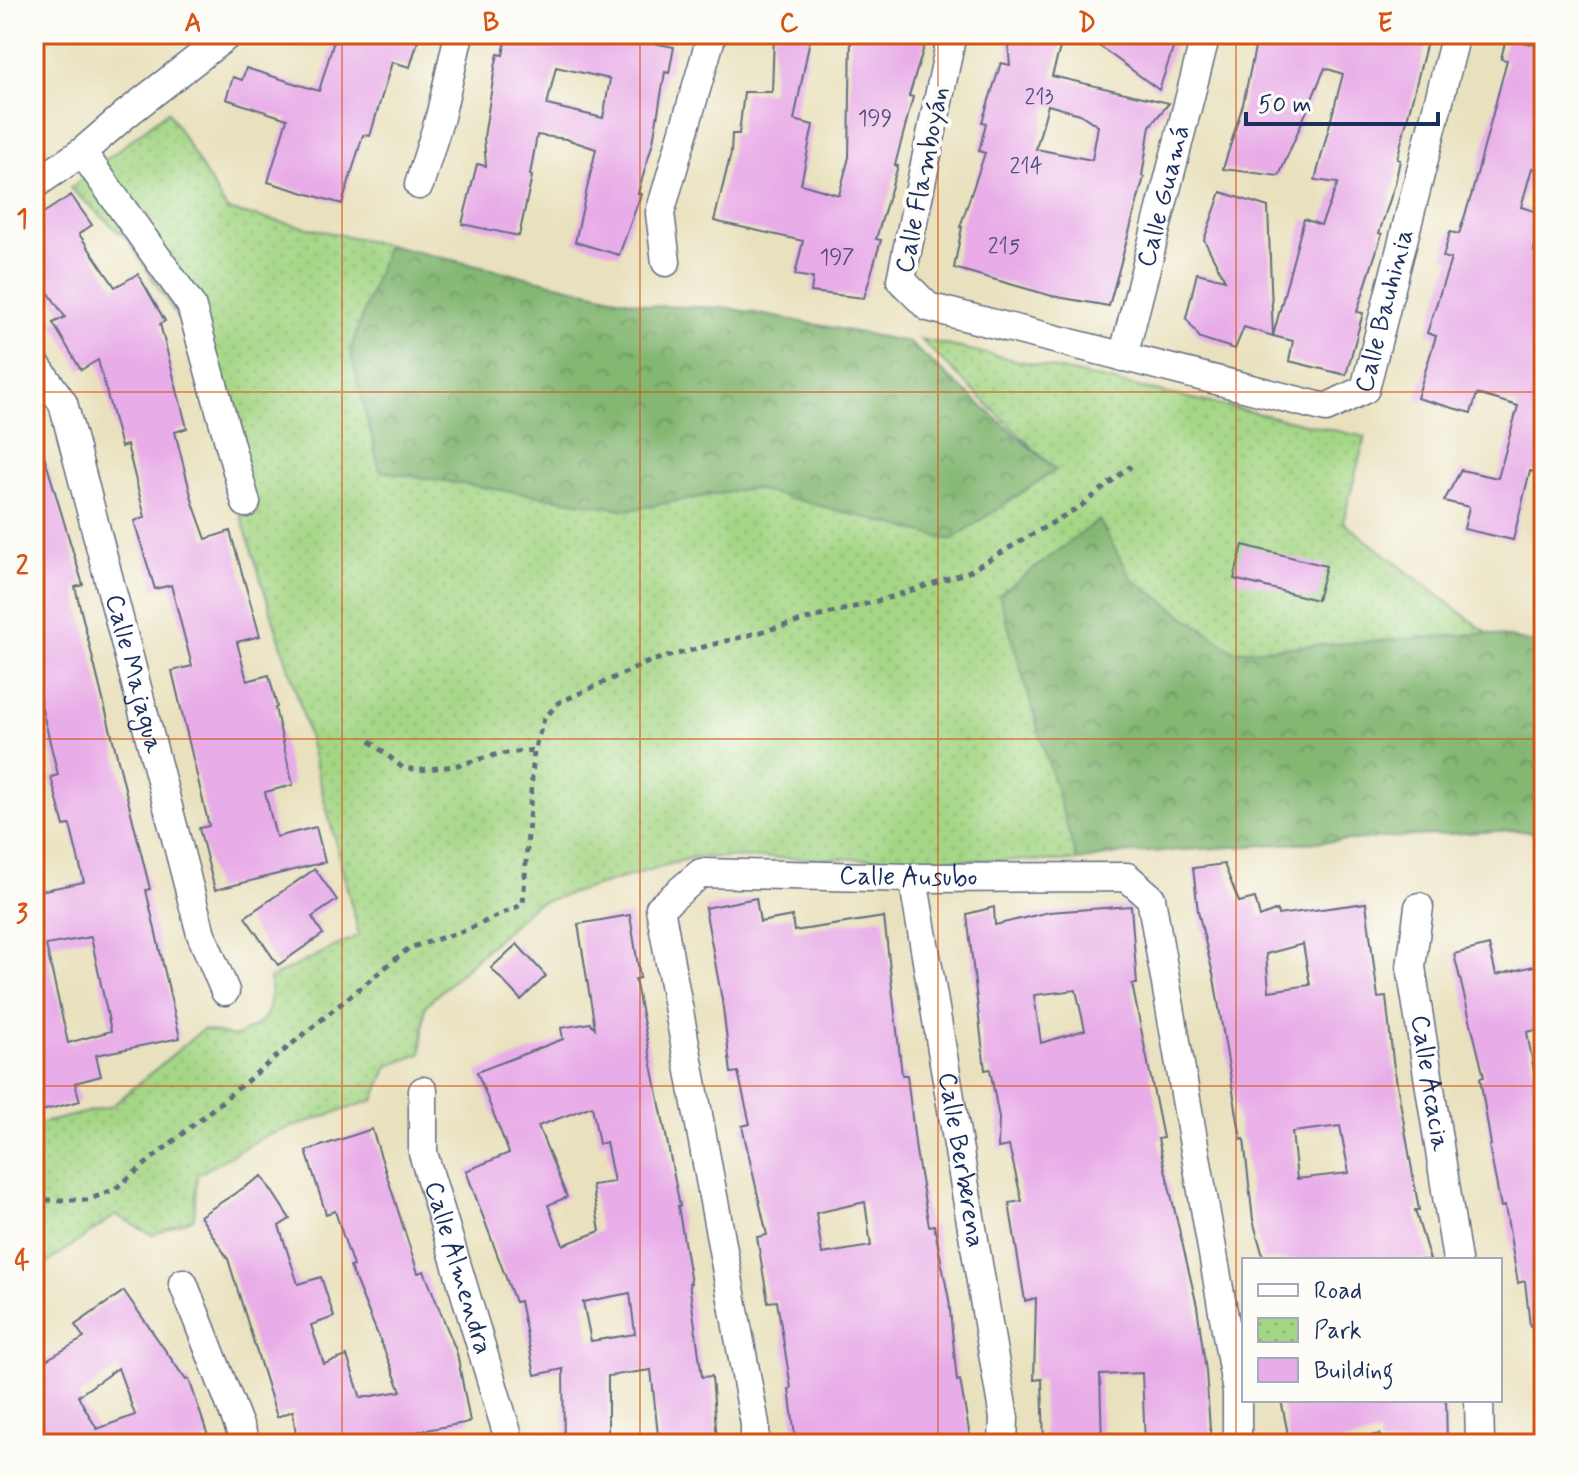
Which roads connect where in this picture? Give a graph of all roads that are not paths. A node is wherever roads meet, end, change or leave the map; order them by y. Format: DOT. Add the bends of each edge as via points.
graph roads {
  1 [pos="229,34"];
  2 [pos="459,34"];
  3 [pos="712,34"];
  4 [pos="952,34"];
  5 [pos="1206,34"];
  6 [pos="1456,34"];
  7 [pos="82,152"];
  8 [pos="34,185"];
  9 [pos="419,185"];
  10 [pos="666,262"];
  11 [pos="1123,357"];
  12 [pos="34,362"];
  13 [pos="246,503"];
  14 [pos="913,878"];
  15 [pos="1419,907"];
  16 [pos="225,991"];
  17 [pos="423,1091"];
  18 [pos="1457,1258"];
  19 [pos="183,1283"];
  20 [pos="1479,1402"];
  21 [pos="246,1444"];
  22 [pos="508,1444"];
  23 [pos="755,1444"];
  24 [pos="1003,1444"];
  25 [pos="1237,1444"];
  26 [pos="1480,1444"];
  1 -- 7 [label="street"];
  2 -- 9 [label="street"];
  3 -- 10 [label="street" via="660,213"];
  4 -- 11 [label="street, Calle Flamboyán" via="901,280 928,307"];
  5 -- 11 [label="street, Calle Guamá"];
  6 -- 11 [label="street, Calle Bauhinia" via="1365,389 1326,408"];
  7 -- 8 [label="street"];
  7 -- 13 [label="street" via="191,305"];
  12 -- 16 [label="street, Calle Majagua" via="63,403 201,934"];
  14 -- 23 [label="street, Calle Ausubo" via="701,873 660,908"];
  14 -- 24 [label="street, Calle Berberena" via="1004,1418"];
  14 -- 25 [label="street, Calle Ausubo" via="1127,877 1151,898 1237,1392"];
  15 -- 18 [label="street, Calle Acacia" via="1411,967"];
  17 -- 22 [label="street, Calle Almendra" via="423,1153"];
  19 -- 21 [label="street"];
  20 -- 26 [label="street"];
}
